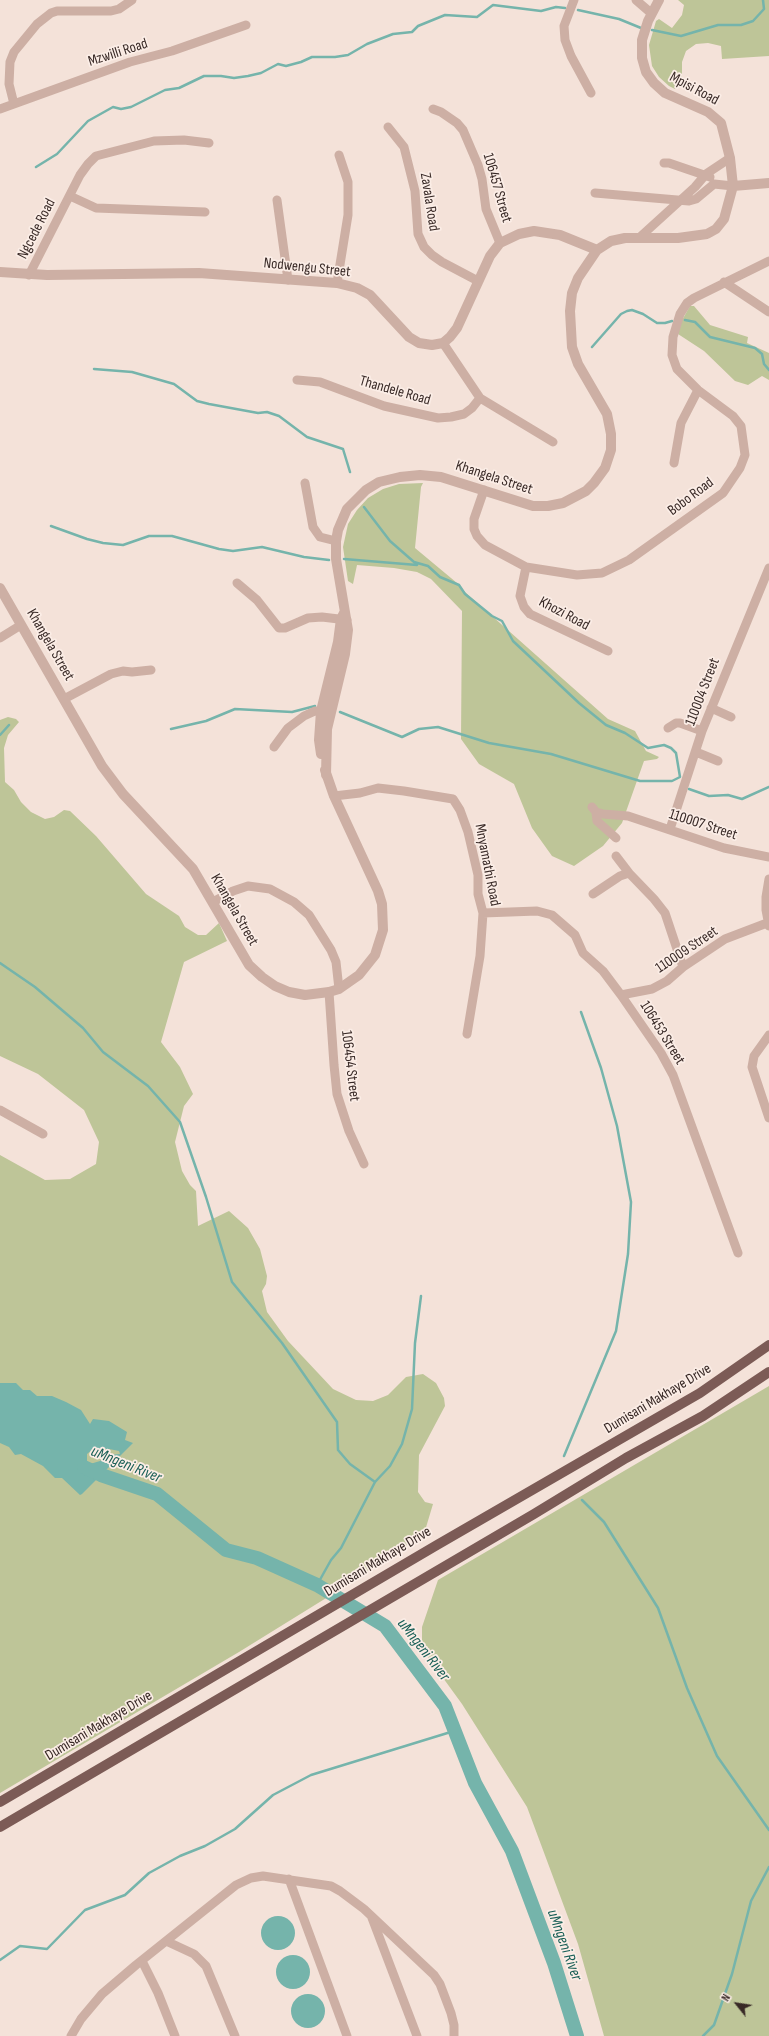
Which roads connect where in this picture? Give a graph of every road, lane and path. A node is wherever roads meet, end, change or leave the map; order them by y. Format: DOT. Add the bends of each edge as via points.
graph roads {
  1 [pos="132,0"];
  2 [pos="574,0"];
  3 [pos="636,0"];
  4 [pos="659,0"];
  5 [pos="651,12"];
  6 [pos="246,25"];
  7 [pos="591,93"];
  8 [pos="14,104"];
  9 [pos="0,109"];
  10 [pos="433,110"];
  11 [pos="388,127"];
  12 [pos="209,143"];
  13 [pos="339,155"];
  14 [pos="730,158"];
  15 [pos="664,163"];
  16 [pos="706,174"];
  17 [pos="769,183"];
  18 [pos="719,184"];
  19 [pos="733,186"];
  20 [pos="595,192"];
  21 [pos="70,196"];
  22 [pos="277,200"];
  23 [pos="681,200"];
  24 [pos="205,212"];
  25 [pos="640,237"];
  26 [pos="500,243"];
  27 [pos="597,250"];
  28 [pos="769,261"];
  29 [pos="0,272"];
  30 [pos="30,275"];
  31 [pos="288,280"];
  32 [pos="478,281"];
  33 [pos="724,282"];
  34 [pos="337,283"];
  35 [pos="769,312"];
  36 [pos="443,343"];
  37 [pos="297,380"];
  38 [pos="698,390"];
  39 [pos="480,398"];
  40 [pos="553,442"];
  41 [pos="674,463"];
  42 [pos="305,483"];
  43 [pos="484,490"];
  44 [pos="336,541"];
  45 [pos="526,567"];
  46 [pos="769,568"];
  47 [pos="237,583"];
  48 [pos="0,588"];
  49 [pos="344,617"];
  50 [pos="22,625"];
  51 [pos="0,638"];
  52 [pos="608,651"];
  53 [pos="151,670"];
  54 [pos="64,699"];
  55 [pos="711,708"];
  56 [pos="325,712"];
  57 [pos="731,717"];
  58 [pos="668,728"];
  59 [pos="702,731"];
  60 [pos="274,747"];
  61 [pos="696,752"];
  62 [pos="718,761"];
  63 [pos="334,796"];
  64 [pos="670,829"];
  65 [pos="616,838"];
  66 [pos="616,856"];
  67 [pos="769,857"];
  68 [pos="629,874"];
  69 [pos="769,879"];
  70 [pos="594,894"];
  71 [pos="213,902"];
  72 [pos="483,913"];
  73 [pos="768,920"];
  74 [pos="683,967"];
  75 [pos="334,991"];
  76 [pos="621,995"];
  77 [pos="467,1034"];
  78 [pos="769,1035"];
  79 [pos="0,1110"];
  80 [pos="769,1118"];
  81 [pos="43,1134"];
  82 [pos="364,1164"];
  83 [pos="738,1253"];
  84 [pos="769,1345"];
  85 [pos="769,1372"];
  86 [pos="0,1802"];
  87 [pos="0,1827"];
  88 [pos="289,1879"];
  89 [pos="372,1915"];
  90 [pos="166,1941"];
  91 [pos="142,1960"];
  92 [pos="71,2036"];
  93 [pos="175,2036"];
  94 [pos="235,2036"];
  95 [pos="348,2036"];
  96 [pos="417,2036"];
  97 [pos="454,2036"];
  1 -- 8 [label="street" via="111,11 57,11 37,24 14,52 10,62 9,84"];
  2 -- 7 [label="street" via="564,26 565,40"];
  3 -- 5 [label="street"];
  4 -- 5 [label="street, Mpisi Road"];
  5 -- 14 [label="street, Mpisi Road" via="642,40 642,58 646,72 665,93 717,119 724,128"];
  6 -- 8 [label="street, Mzwilli Road" via="178,49 130,62"];
  8 -- 9 [label="street, Mzwilli Road"];
  10 -- 26 [label="street, 106457 Street" via="441,112 463,130 478,165 486,209"];
  11 -- 32 [label="street, Zavala Road" via="404,147 415,191 418,234 424,246 432,256"];
  12 -- 21 [label="street, Ngcede Road" via="184,140 154,141 96,156 88,164"];
  13 -- 34 [label="street" via="348,182 348,215"];
  14 -- 16 [label="street"];
  14 -- 19 [label="street, Mpisi Road"];
  15 -- 16 [label="street"];
  16 -- 18 [label="street"];
  16 -- 23 [label="street"];
  17 -- 19 [label="street"];
  18 -- 19 [label="street"];
  18 -- 23 [label="street" via="712,185 696,199"];
  19 -- 25 [label="street, Khangela Street" via="724,219 716,229 707,234 678,238"];
  20 -- 23 [label="street"];
  21 -- 24 [label="street, Ngcede Road" via="96,208"];
  21 -- 30 [label="street, Ngcede Road"];
  22 -- 31 [label="street"];
  23 -- 25 [label="street"];
  25 -- 27 [label="street, Khangela Street" via="611,242"];
  26 -- 27 [label="street" via="519,234 534,231 560,235"];
  26 -- 32 [label="street" via="490,256"];
  27 -- 43 [label="street, Khangela Street" via="578,278 572,293 570,311 572,347 578,364 607,414 611,450 604,468 586,491 563,503 548,506 533,506"];
  28 -- 33 [label="street, Bobo Road"];
  29 -- 30 [label="street, Nodwengu Street"];
  30 -- 31 [label="street, Nodwengu Street" via="199,273"];
  31 -- 34 [label="street, Nodwengu Street"];
  32 -- 36 [label="street" via="457,328"];
  33 -- 35 [label="street"];
  33 -- 38 [label="street, Bobo Road" via="688,303 680,314 673,337 672,355 677,369"];
  34 -- 36 [label="street, Nodwengu Street" via="357,288 370,295 419,343"];
  36 -- 39 [label="street"];
  37 -- 39 [label="street, Thandele Road" via="320,382 384,406 438,418 464,414"];
  38 -- 41 [label="street" via="681,423"];
  38 -- 45 [label="street, Bobo Road" via="716,401 742,426 745,455 740,468 723,493 629,560 602,573 577,575"];
  39 -- 40 [label="street"];
  42 -- 44 [label="street" via="313,527 320,537"];
  43 -- 44 [label="street, Khangela Street" via="441,477 400,476 379,482 366,490 347,509"];
  43 -- 45 [label="street, Bobo Road" via="474,519 477,536 485,545"];
  44 -- 49 [label="street, Khangela Street"];
  45 -- 52 [label="street, Khozi Road" via="520,596 530,614"];
  46 -- 55 [label="street, 110004 Street"];
  47 -- 49 [label="street" via="257,600 279,628 308,618"];
  48 -- 50 [label="street, Khangela Street"];
  49 -- 56 [label="street, Khangela Street" via="345,654"];
  50 -- 51 [label="street"];
  50 -- 54 [label="street, Khangela Street"];
  53 -- 54 [label="street" via="111,674"];
  54 -- 71 [label="street, Khangela Street" via="112,780 184,858"];
  55 -- 57 [label="street"];
  55 -- 59 [label="street, 110004 Street"];
  56 -- 60 [label="street" via="311,713 296,722 288,728"];
  56 -- 63 [label="street, Khangela Street" via="326,775"];
  58 -- 59 [label="street" via="680,723"];
  59 -- 61 [label="street, 110004 Street"];
  61 -- 62 [label="street"];
  61 -- 64 [label="street, 110004 Street"];
  63 -- 72 [label="street, Mnyamathi Road" via="378,788 453,799 468,832 478,875 478,894"];
  63 -- 75 [label="street, Khangela Street" via="373,879 384,918 381,942 375,955 359,975"];
  64 -- 65 [label="street, 110007 Street" via="594,809 597,821"];
  64 -- 67 [label="street, 110007 Street" via="724,848"];
  66 -- 68 [label="street"];
  68 -- 70 [label="street" via="620,876"];
  68 -- 74 [label="street" via="665,913"];
  69 -- 73 [label="street" via="766,897"];
  71 -- 75 [label="street, Khangela Street" via="239,950 262,977 289,992 305,995"];
  71 -- 75 [label="street, 106454 Street" via="248,886 270,890 294,902 309,916 331,950 336,962"];
  72 -- 76 [label="street, 106453 Street" via="537,911 552,915 575,935 583,953 603,971"];
  72 -- 77 [label="street, Mnyamathi Road" via="480,956"];
  73 -- 74 [label="street, 110009 Street" via="725,939"];
  74 -- 76 [label="street, 110009 Street" via="667,981 652,989"];
  75 -- 82 [label="street, 106454 Street" via="334,1065 337,1094 349,1131"];
  76 -- 83 [label="street, 106453 Street" via="673,1075"];
  78 -- 80 [label="street" via="754,1056 752,1067"];
  79 -- 81 [label="street"];
  84 -- 86 [label="main road, Dumisani Makhaye Drive" via="700,1393"];
  85 -- 87 [label="main road" via="703,1416 626,1458"];
  88 -- 89 [label="street" via="331,1886"];
  88 -- 90 [label="street" via="263,1876 236,1885"];
  88 -- 95 [label="street"];
  89 -- 96 [label="street"];
  89 -- 97 [label="street" via="424,1964 437,1980 451,2013"];
  90 -- 91 [label="street"];
  90 -- 94 [label="street" via="194,1954 206,1966"];
  91 -- 92 [label="street" via="102,1994 81,2019"];
  91 -- 93 [label="street"];
}
